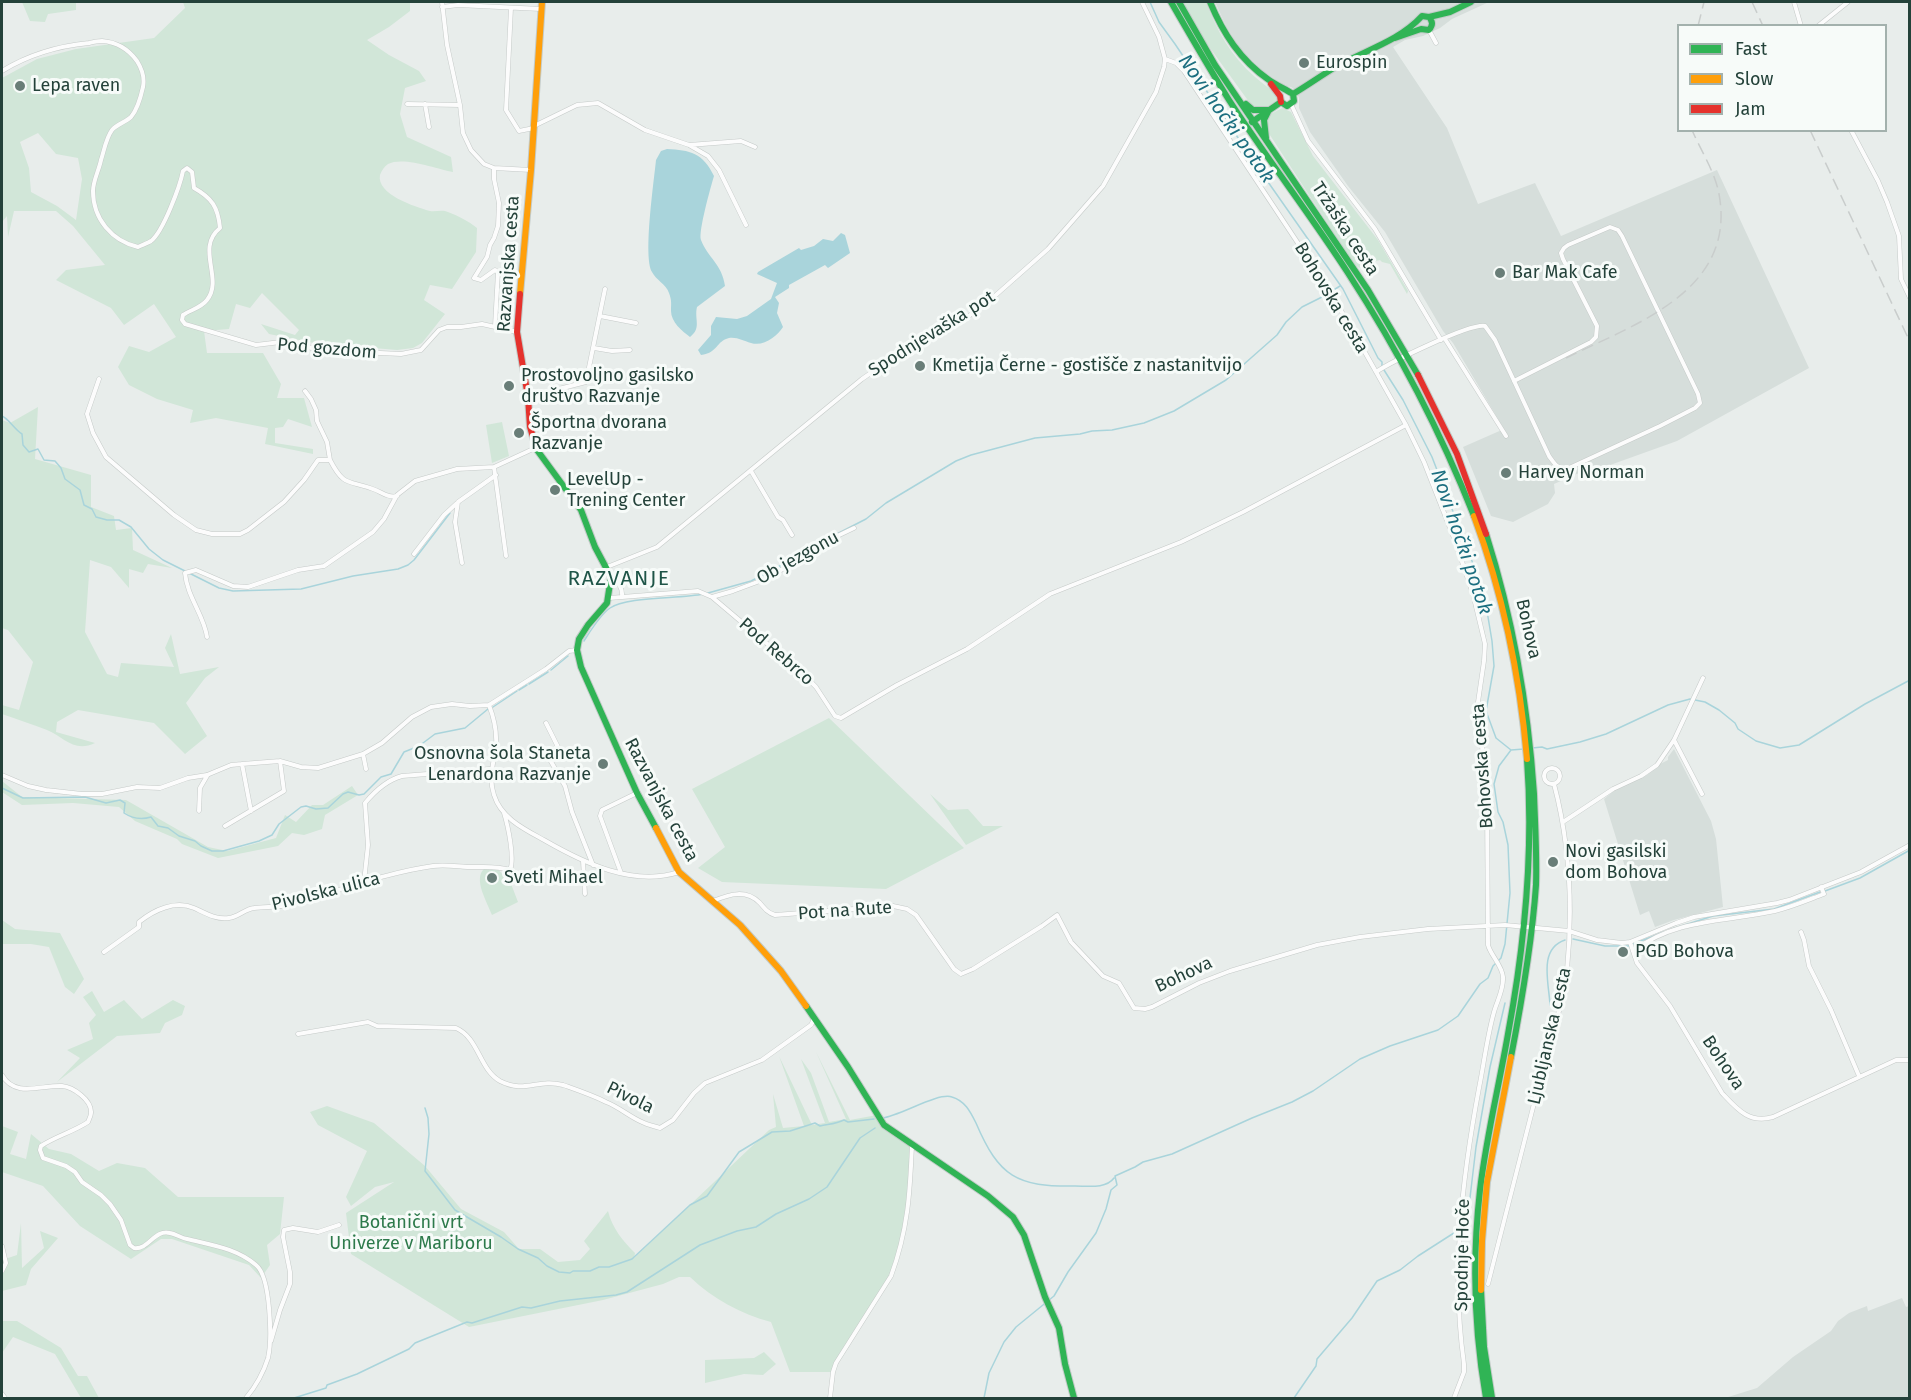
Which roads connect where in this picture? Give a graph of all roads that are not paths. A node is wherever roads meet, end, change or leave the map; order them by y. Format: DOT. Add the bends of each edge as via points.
graph roads {
  1 [pos="442,2"];
  2 [pos="543,2"];
  3 [pos="1142,2"];
  4 [pos="1171,2"];
  5 [pos="1179,2"];
  6 [pos="1210,2"];
  7 [pos="1471,2"];
  8 [pos="1794,2"];
  9 [pos="1848,2"];
  10 [pos="442,7"];
  11 [pos="511,8"];
  12 [pos="541,9"];
  13 [pos="1450,12"];
  14 [pos="1429,17"];
  15 [pos="1418,22"];
  16 [pos="1433,24"];
  17 [pos="1800,24"];
  18 [pos="1820,24"];
  19 [pos="1421,30"];
  20 [pos="1429,30"];
  21 [pos="1395,38"];
  22 [pos="1436,43"];
  23 [pos="1165,59"];
  24 [pos="2,71"];
  25 [pos="1266,79"];
  26 [pos="1233,92"];
  27 [pos="1290,93"];
  28 [pos="1280,99"];
  29 [pos="407,104"];
  30 [pos="425,104"];
  31 [pos="460,105"];
  32 [pos="1291,105"];
  33 [pos="1268,110"];
  34 [pos="1254,121"];
  35 [pos="1247,126"];
  36 [pos="429,127"];
  37 [pos="534,127"];
  38 [pos="1852,132"];
  39 [pos="1266,139"];
  40 [pos="688,145"];
  41 [pos="755,147"];
  42 [pos="494,168"];
  43 [pos="531,170"];
  44 [pos="746,225"];
  45 [pos="605,290"];
  46 [pos="1910,298"];
  47 [pos="600,316"];
  48 [pos="636,323"];
  49 [pos="495,326"];
  50 [pos="517,332"];
  51 [pos="1443,340"];
  52 [pos="594,348"];
  53 [pos="630,350"];
  54 [pos="1408,356"];
  55 [pos="1400,359"];
  56 [pos="1377,371"];
  57 [pos="99,379"];
  58 [pos="1514,381"];
  59 [pos="305,391"];
  60 [pos="528,398"];
  61 [pos="1406,425"];
  62 [pos="1506,436"];
  63 [pos="535,449"];
  64 [pos="330,460"];
  65 [pos="494,467"];
  66 [pos="751,471"];
  67 [pos="496,476"];
  68 [pos="398,495"];
  69 [pos="458,502"];
  70 [pos="854,528"];
  71 [pos="792,535"];
  72 [pos="414,554"];
  73 [pos="506,556"];
  74 [pos="462,563"];
  75 [pos="608,567"];
  76 [pos="610,577"];
  77 [pos="710,596"];
  78 [pos="622,597"];
  79 [pos="609,598"];
  80 [pos="207,637"];
  81 [pos="577,650"];
  82 [pos="1703,678"];
  83 [pos="489,705"];
  84 [pos="546,723"];
  85 [pos="1674,740"];
  86 [pos="1528,743"];
  87 [pos="1529,753"];
  88 [pos="363,754"];
  89 [pos="280,761"];
  90 [pos="242,764"];
  91 [pos="366,769"];
  92 [pos="490,770"];
  93 [pos="2,775"];
  94 [pos="207,775"];
  95 [pos="1554,784"];
  96 [pos="637,793"];
  97 [pos="1702,794"];
  98 [pos="199,811"];
  99 [pos="251,812"];
  100 [pos="504,813"];
  101 [pos="1563,822"];
  102 [pos="225,825"];
  103 [pos="1910,845"];
  104 [pos="584,861"];
  105 [pos="594,865"];
  106 [pos="679,872"];
  107 [pos="621,873"];
  108 [pos="364,882"];
  109 [pos="1822,890"];
  110 [pos="585,894"];
  111 [pos="713,901"];
  112 [pos="1487,924"];
  113 [pos="1523,926"];
  114 [pos="1532,927"];
  115 [pos="1569,931"];
  116 [pos="1801,932"];
  117 [pos="1632,946"];
  118 [pos="104,952"];
  119 [pos="1119,984"];
  120 [pos="814,1018"];
  121 [pos="298,1034"];
  122 [pos="1910,1060"];
  123 [pos="2,1075"];
  124 [pos="1859,1076"];
  125 [pos="1497,1113"];
  126 [pos="912,1145"];
  127 [pos="339,1225"];
  128 [pos="2,1246"];
  129 [pos="2,1271"];
  130 [pos="1488,1284"];
  131 [pos="270,1345"];
  132 [pos="2,1394"];
  133 [pos="5,1398"];
  134 [pos="246,1398"];
  135 [pos="830,1398"];
  136 [pos="1074,1398"];
  137 [pos="1454,1398"];
  138 [pos="1486,1398"];
  139 [pos="1492,1398"];
  1 -- 10 [label="street"];
  2 -- 12 [label="main road, Razvanjska cesta"];
  3 -- 23 [label="street"];
  4 -- 35 [label="main road, Tržaška cesta"];
  5 -- 26 [label="main road, Tržaška cesta"];
  6 -- 25 [label="main road" via="1236,50"];
  7 -- 13 [label="main road"];
  8 -- 17 [label="street"];
  9 -- 18 [label="street"];
  10 -- 11 [label="street"];
  10 -- 31 [label="street"];
  11 -- 12 [label="street"];
  11 -- 37 [label="street" via="506,110 519,131"];
  12 -- 37 [label="main road, Razvanjska cesta"];
  13 -- 14 [label="main road"];
  13 -- 16 [label="main road"];
  14 -- 15 [label="main road" via="1422,16"];
  14 -- 16 [label="main road"];
  15 -- 19 [label="main road"];
  15 -- 21 [label="main road"];
  16 -- 20 [label="main road"];
  19 -- 20 [label="main road"];
  19 -- 21 [label="main road"];
  20 -- 22 [label="street"];
  21 -- 27 [label="main road"];
  23 -- 56 [label="street, Bohovska cesta" via="1184,71 1332,295"];
  23 -- 66 [label="street, Spodnjevaška pot" via="1156,92 1103,186 1048,249 966,318 913,344 862,379"];
  24 -- 49 [label="street, Pod gozdom" via="41,53 102,41 127,48 135,58 144,77 143,86 132,116 112,130 107,141 93,189 94,200 103,226 116,238 138,247 152,240 160,229 183,171 188,168 192,172 194,188 209,196 219,215 220,228 209,245 212,289 208,300 183,315 185,324 256,345 283,341 318,350 401,354 421,350 439,330 447,327"];
  25 -- 27 [label="main road"];
  25 -- 28 [label="main road"];
  26 -- 33 [label="main road" via="1250,109"];
  26 -- 34 [label="main road, Tržaška cesta"];
  27 -- 28 [label="main road"];
  27 -- 32 [label="main road" via="1294,99"];
  28 -- 32 [label="main road"];
  28 -- 33 [label="main road"];
  29 -- 30 [label="street"];
  30 -- 31 [label="street"];
  30 -- 36 [label="street"];
  31 -- 42 [label="street" via="463,133 471,150 484,164"];
  32 -- 51 [label="street, Tržaška cesta" via="1308,141 1375,229"];
  33 -- 34 [label="main road"];
  33 -- 39 [label="main road" via="1264,120"];
  34 -- 35 [label="main road"];
  34 -- 39 [label="main road, Tržaška cesta"];
  35 -- 55 [label="main road, Tržaška cesta" via="1348,272"];
  37 -- 40 [label="street" via="577,105 598,103 645,130"];
  37 -- 43 [label="main road, Razvanjska cesta"];
  38 -- 46 [label="street" via="1878,181 1899,236 1901,279"];
  39 -- 54 [label="main road, Tržaška cesta"];
  40 -- 41 [label="street" via="741,141"];
  40 -- 44 [label="street" via="708,156 719,170"];
  42 -- 43 [label="street"];
  42 -- 49 [label="street" via="499,220 487,257 474,278 481,280 495,270 498,272"];
  43 -- 50 [label="main road, Razvanjska cesta"];
  45 -- 47 [label="street"];
  47 -- 48 [label="street"];
  47 -- 52 [label="street"];
  49 -- 50 [label="street, Pod gozdom"];
  50 -- 60 [label="main road, Razvanjska cesta"];
  51 -- 54 [label="street"];
  51 -- 58 [label="street" via="1485,326"];
  51 -- 62 [label="street, Tržaška cesta"];
  52 -- 53 [label="street"];
  52 -- 60 [label="street" via="586,382"];
  54 -- 55 [label="street"];
  54 -- 86 [label="main road, Bohova" via="1460,463 1492,549 1515,635 1527,704"];
  55 -- 56 [label="street"];
  55 -- 86 [label="main road, Bohova" via="1454,466 1482,540 1508,635"];
  56 -- 61 [label="street, Bohovska cesta"];
  57 -- 64 [label="street" via="87,414 106,457 196,530 240,534 248,530 284,502 318,460"];
  58 -- 58 [label="street" via="1549,456 1564,469 1660,426 1700,403 1622,236 1610,226 1568,245 1561,253 1597,326 1596,337"];
  59 -- 64 [label="street" via="316,410"];
  60 -- 63 [label="main road, Razvanjska cesta"];
  61 -- 77 [label="street, Pod Rebrco" via="1181,542 1050,594 967,649 844,717 835,716 804,674"];
  61 -- 112 [label="street, Bohovska cesta" via="1425,462 1454,538 1485,644 1478,702 1487,801"];
  63 -- 65 [label="street"];
  63 -- 75 [label="main road, Razvanjska cesta" via="581,510 595,547"];
  64 -- 68 [label="street" via="343,480 391,497"];
  65 -- 67 [label="street"];
  65 -- 68 [label="street" via="444,472 416,481"];
  66 -- 71 [label="street"];
  66 -- 75 [label="street, Spodnjevaška pot" via="657,547"];
  67 -- 69 [label="street"];
  67 -- 73 [label="street"];
  68 -- 80 [label="street" via="373,532 324,566 298,570 248,587 233,586 196,570 188,572 188,590"];
  69 -- 72 [label="street"];
  69 -- 74 [label="street" via="455,522"];
  70 -- 77 [label="street, Ob jezgonu" via="768,578"];
  75 -- 76 [label="main road, Razvanjska cesta"];
  76 -- 78 [label="street, Razvanjska cesta" via="621,587"];
  76 -- 79 [label="main road, Razvanjska cesta"];
  77 -- 78 [label="street" via="702,592"];
  78 -- 79 [label="street"];
  79 -- 81 [label="main road" via="583,632"];
  81 -- 83 [label="street" via="569,651"];
  81 -- 96 [label="main road, Razvanjska cesta" via="593,698"];
  82 -- 85 [label="street"];
  83 -- 88 [label="street" via="431,706"];
  83 -- 92 [label="street" via="496,729"];
  84 -- 105 [label="street" via="559,749 549,758 565,786"];
  85 -- 97 [label="street"];
  85 -- 101 [label="street" via="1651,771 1613,789"];
  86 -- 87 [label="main road, Bohova"];
  87 -- 113 [label="main road, Bohova" via="1528,896"];
  87 -- 114 [label="main road, Bohova" via="1536,862"];
  88 -- 89 [label="street" via="318,768"];
  88 -- 91 [label="street"];
  89 -- 90 [label="street"];
  89 -- 99 [label="street" via="284,791"];
  90 -- 94 [label="street"];
  90 -- 99 [label="street"];
  92 -- 100 [label="street" via="493,793"];
  92 -- 108 [label="street" via="402,776 379,789 365,803 368,845"];
  93 -- 94 [label="street" via="46,790 102,794 160,788"];
  94 -- 98 [label="street" via="200,788"];
  95 -- 95 [label="street, Ljubljanska cesta" via="1560,781 1561,774 1551,768 1544,778"];
  95 -- 101 [label="street, Ljubljanska cesta"];
  96 -- 106 [label="main road, Razvanjska cesta"];
  96 -- 107 [label="street" via="600,812"];
  99 -- 102 [label="street"];
  100 -- 104 [label="street" via="522,828"];
  100 -- 108 [label="street, Pivolska ulica" via="513,858 510,870 432,866"];
  101 -- 115 [label="street, Ljubljanska cesta"];
  103 -- 109 [label="street, Bohova"];
  104 -- 105 [label="street"];
  104 -- 110 [label="street"];
  105 -- 107 [label="street"];
  106 -- 107 [label="street" via="665,877"];
  106 -- 111 [label="main road, Razvanjska cesta"];
  108 -- 118 [label="street, Pivolska ulica" via="285,905 246,910 226,919 192,907 169,906 144,918 139,927"];
  109 -- 117 [label="street, Bohova" via="1777,903 1685,920"];
  109 -- 117 [label="street, Bohova" via="1824,894 1775,911 1688,926"];
  111 -- 119 [label="street, Pot na Rute" via="750,894 776,915 893,906 907,909 916,915 961,974 1057,915 1078,950 1103,976"];
  111 -- 120 [label="main road, Razvanjska cesta" via="781,971"];
  112 -- 113 [label="street, Bohova"];
  112 -- 119 [label="street, Bohova" via="1317,945 1228,972 1144,1009 1134,1008"];
  112 -- 137 [label="street, Bohovska cesta" via="1488,945 1501,968 1503,984 1493,1013 1464,1177 1458,1245 1464,1372"];
  113 -- 114 [label="street, Bohova"];
  113 -- 125 [label="main road, Bohova"];
  114 -- 115 [label="street, Bohova"];
  114 -- 125 [label="main road, Bohova" via="1523,993"];
  115 -- 117 [label="street, Bohova"];
  115 -- 130 [label="street, Ljubljanska cesta" via="1566,972 1555,1024"];
  116 -- 124 [label="street" via="1809,966"];
  117 -- 124 [label="street, Bohova" via="1637,963 1670,1006 1722,1093 1745,1115 1773,1117"];
  120 -- 121 [label="street, Pivola" via="811,1025 762,1060 705,1083 660,1128 562,1085 517,1087 500,1081 490,1073 471,1040 456,1028 377,1026 368,1022"];
  120 -- 126 [label="main road" via="880,1120"];
  122 -- 124 [label="street, Bohova" via="1896,1060"];
  123 -- 131 [label="street" via="13,1087 64,1086 88,1103 88,1122 41,1146 40,1154 75,1172 110,1204 134,1248 142,1247 159,1234 170,1233 215,1245 256,1265 267,1294"];
  125 -- 138 [label="main road, Spodnje Hoče" via="1480,1189 1476,1247 1477,1329"];
  125 -- 139 [label="main road, Spodnje Hoče" via="1482,1247 1483,1329"];
  126 -- 135 [label="street" via="909,1206 895,1265 836,1363"];
  126 -- 136 [label="main road" via="1013,1217 1024,1235 1059,1328"];
  127 -- 131 [label="street" via="318,1232 284,1230 290,1284"];
  128 -- 129 [label="street" via="6,1263"];
  131 -- 134 [label="street" via="260,1380"];
  132 -- 133 [label="street"];
}
